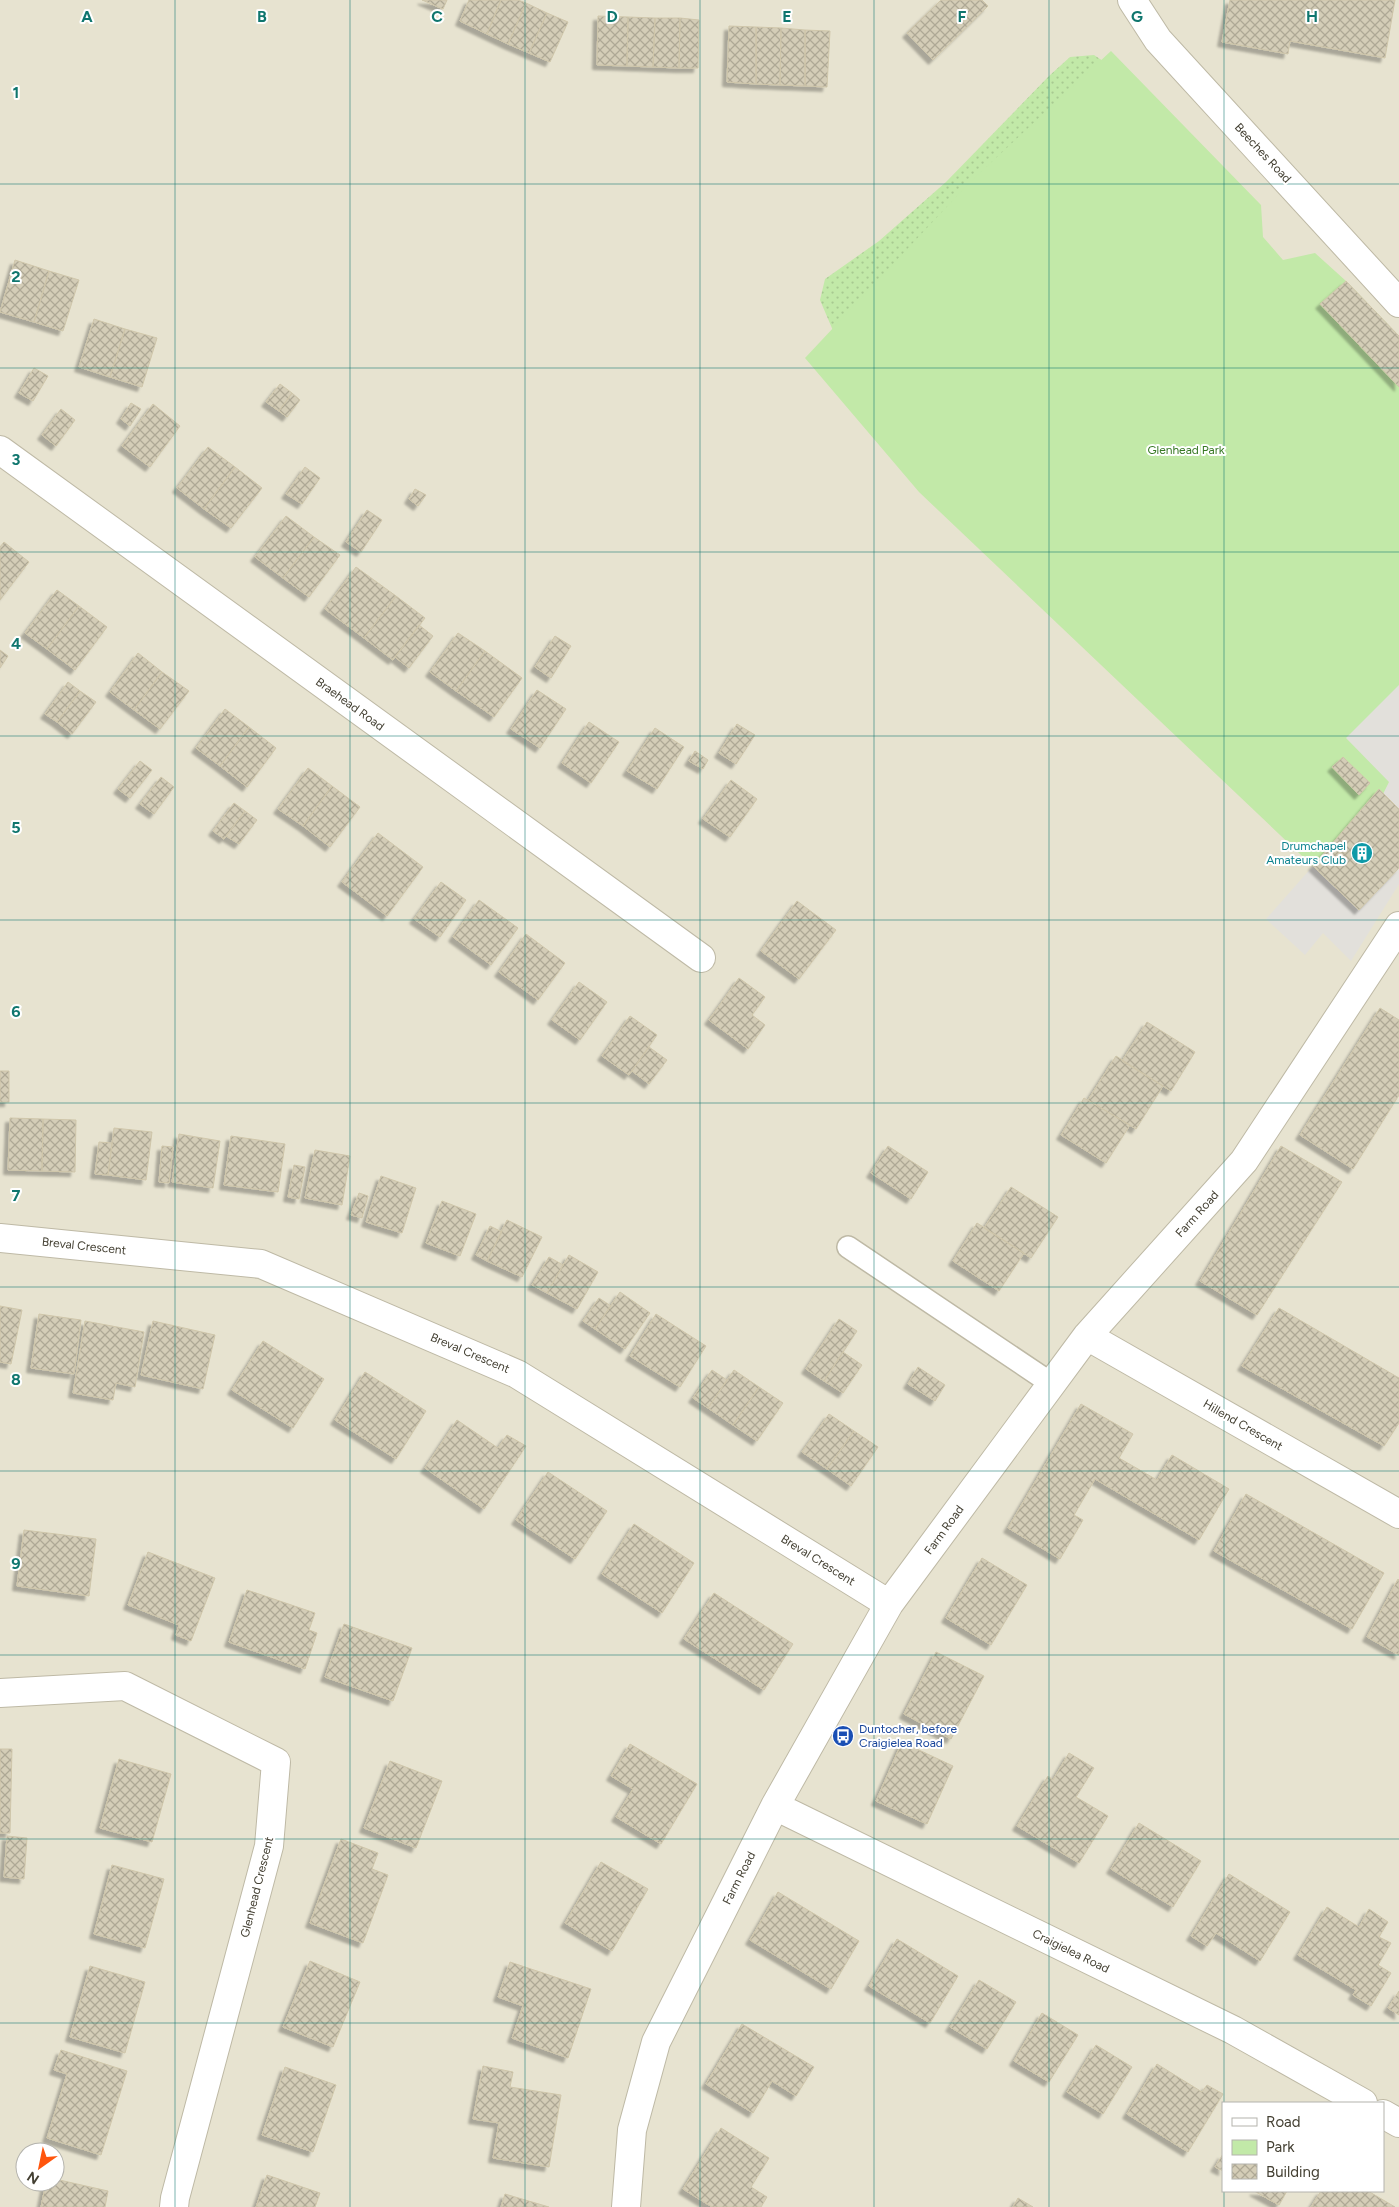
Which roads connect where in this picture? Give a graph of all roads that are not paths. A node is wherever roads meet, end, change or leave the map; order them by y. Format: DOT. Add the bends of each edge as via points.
graph roads {
  1 [pos="1132,0"];
  2 [pos="1399,303"];
  3 [pos="0,450"];
  4 [pos="1399,926"];
  5 [pos="701,958"];
  6 [pos="0,1238"];
  7 [pos="848,1247"];
  8 [pos="1087,1336"];
  9 [pos="1052,1384"];
  10 [pos="1399,1514"];
  11 [pos="889,1604"];
  12 [pos="0,1693"];
  13 [pos="776,1806"];
  14 [pos="1361,2102"];
  15 [pos="1384,2115"];
  16 [pos="1399,2123"];
  17 [pos="174,2207"];
  18 [pos="626,2207"];
  1 -- 2 [label="street, Beeches Road" via="1158,40"];
  3 -- 5 [label="street, Braehead Road"];
  4 -- 8 [label="street, Farm Road" via="1244,1160"];
  6 -- 11 [label="street, Breval Crescent" via="261,1264 517,1374"];
  7 -- 9 [label="lane"];
  8 -- 9 [label="street, Farm Road"];
  8 -- 10 [label="street, Hillend Crescent"];
  9 -- 11 [label="street, Farm Road"];
  11 -- 13 [label="street, Farm Road"];
  12 -- 17 [label="street, Glenhead Crescent" via="125,1686 276,1762 269,1846"];
  13 -- 14 [label="street, Craigielea Road" via="1233,2030"];
  13 -- 18 [label="street, Farm Road" via="656,2042 632,2130"];
  15 -- 16 [label="street"];
}
